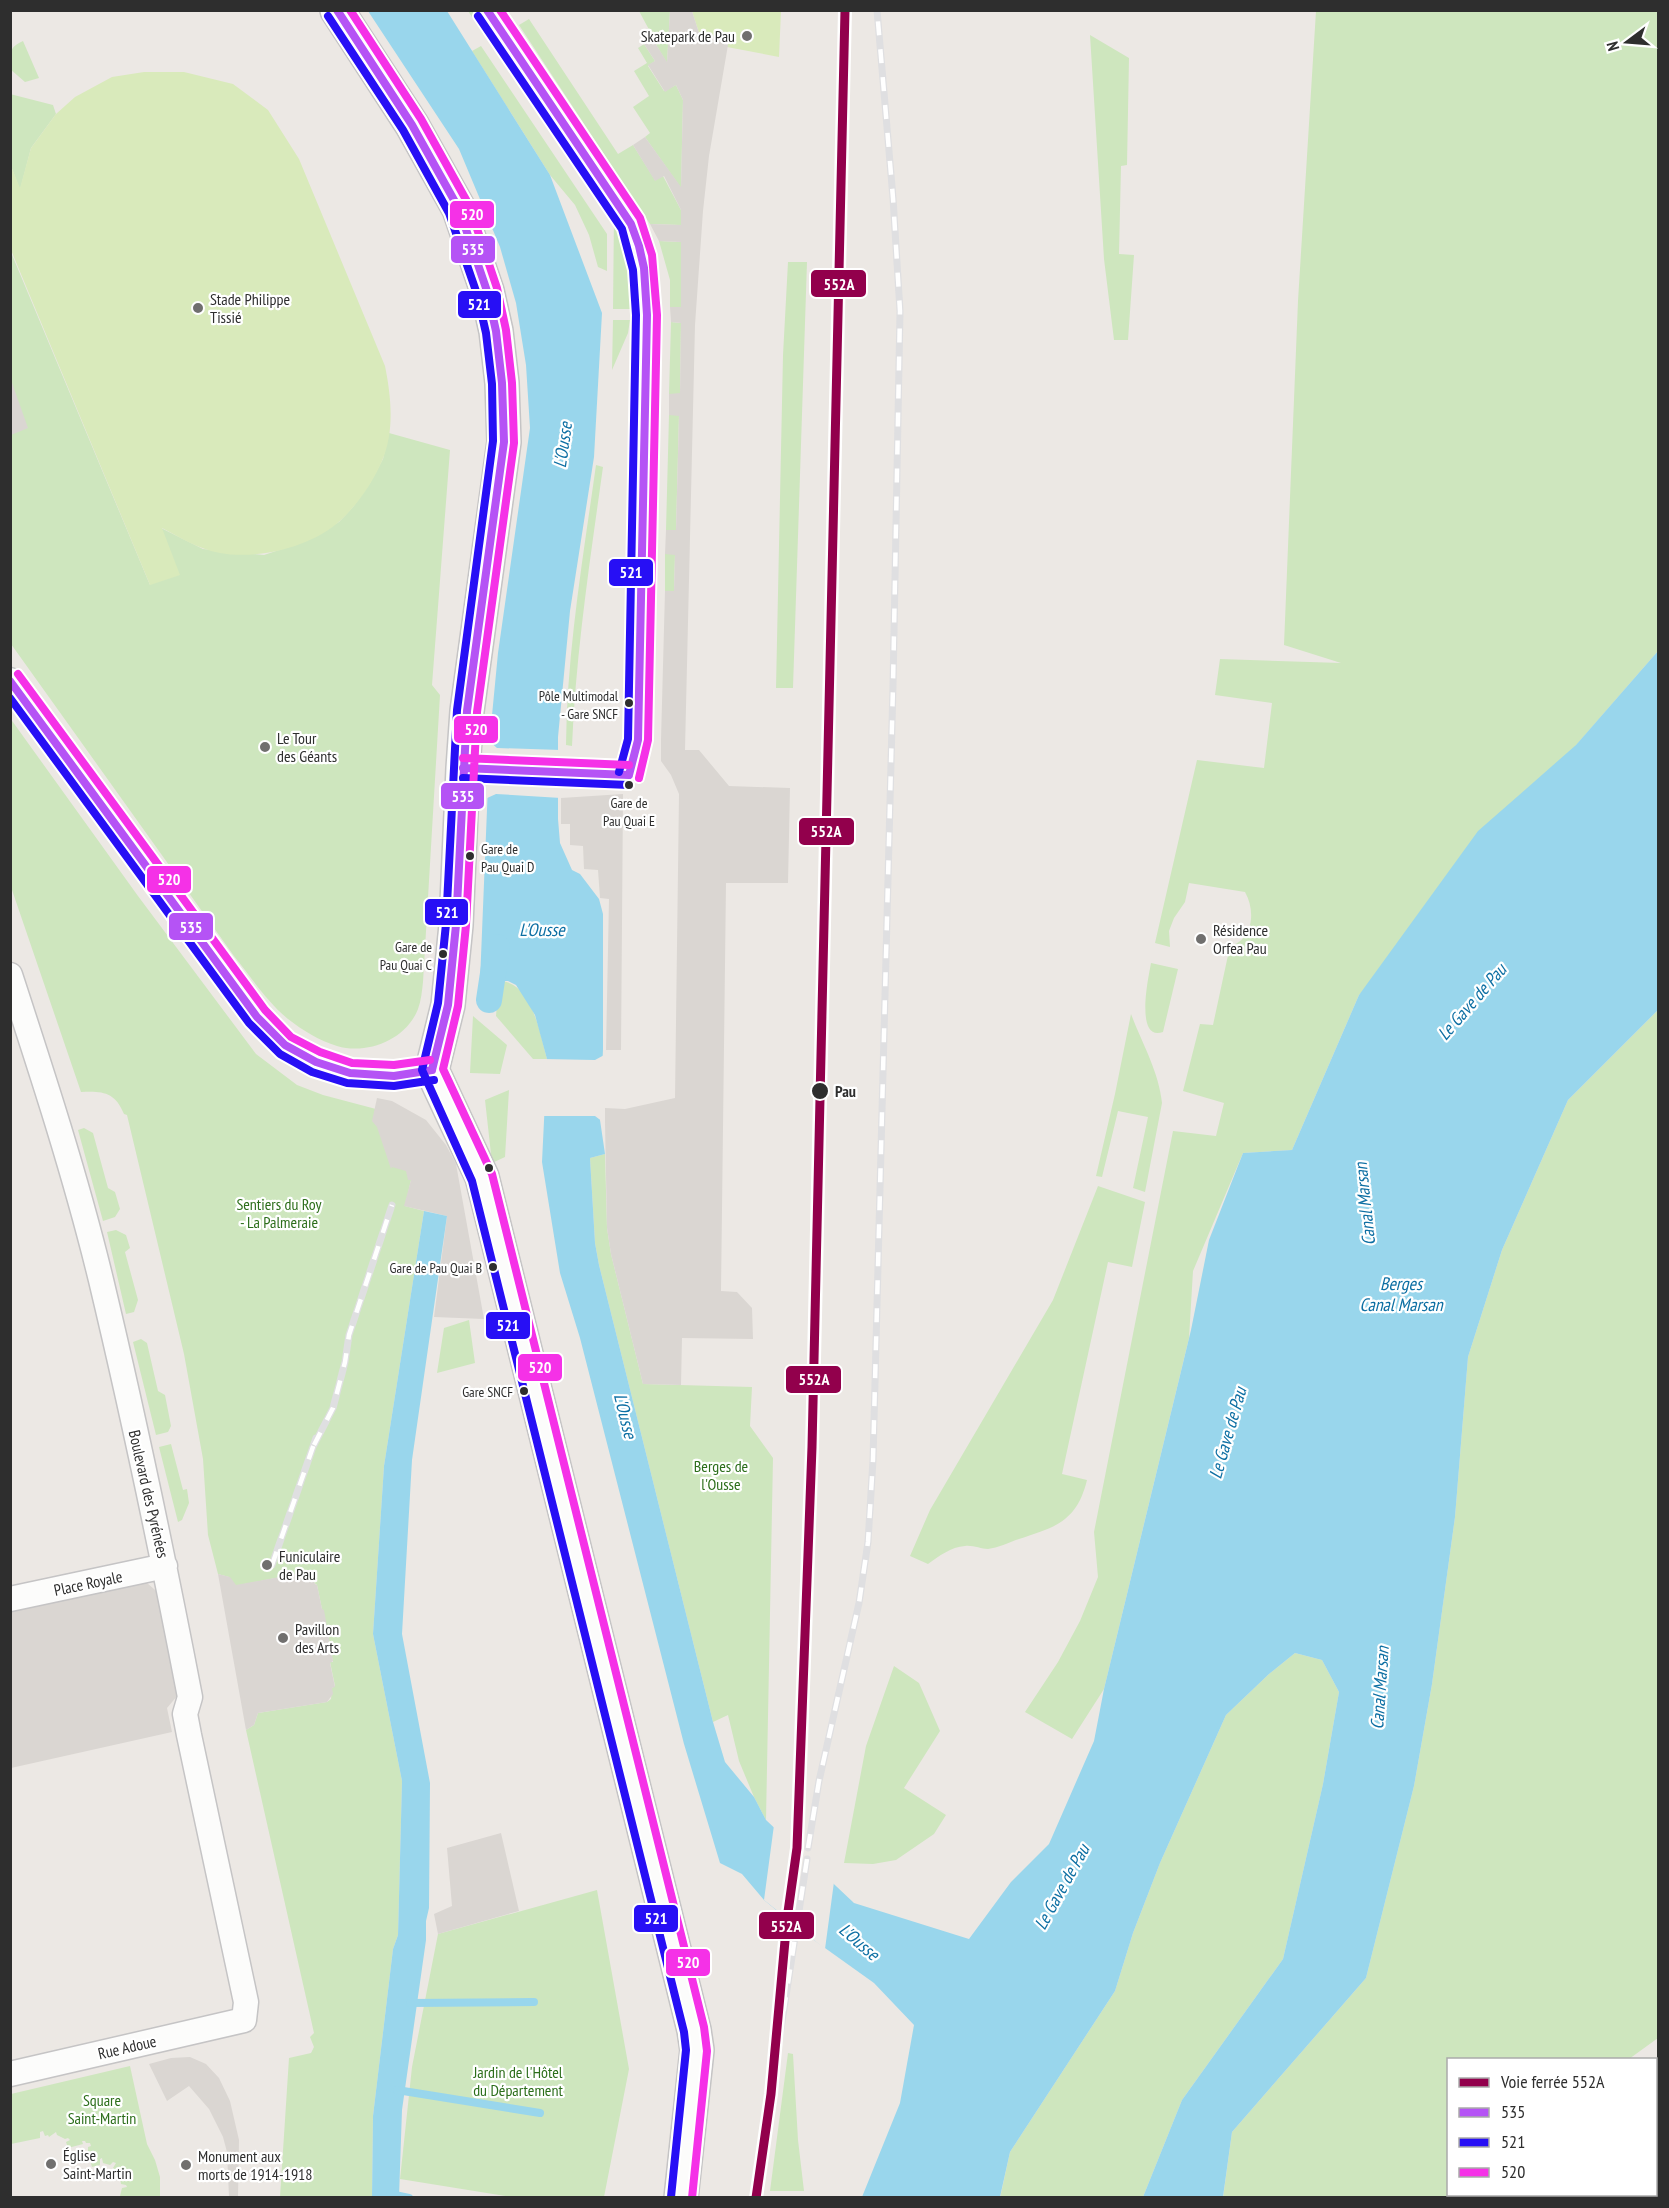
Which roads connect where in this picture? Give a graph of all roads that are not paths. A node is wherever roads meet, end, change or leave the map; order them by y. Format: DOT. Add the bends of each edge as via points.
graph roads {
  1 [pos="337,10"];
  2 [pos="10,680"];
  3 [pos="10,975"];
  4 [pos="14,1000"];
  5 [pos="432,1070"];
  6 [pos="165,1566"];
  7 [pos="10,1599"];
  8 [pos="244,2020"];
  9 [pos="10,2074"];
  10 [pos="681,2198"];
  1 -- 5 [label="main road" via="412,125 459,209 487,291 502,383 504,442 470,681 448,1005"];
  2 -- 5 [label="street" via="257,1017 285,1045 316,1062 350,1073 394,1076"];
  3 -- 4 [label="street, Boulevard des Pyrénées"];
  4 -- 6 [label="street, Boulevard des Pyrénées" via="58,1123 100,1278"];
  5 -- 10 [label="main road" via="482,1177 694,2030 697,2050"];
  6 -- 7 [label="street, Place Royale"];
  6 -- 8 [label="street, Boulevard des Pyrénées" via="190,1697 185,1714 246,2002"];
  8 -- 9 [label="street, Rue Adoue"];
}
